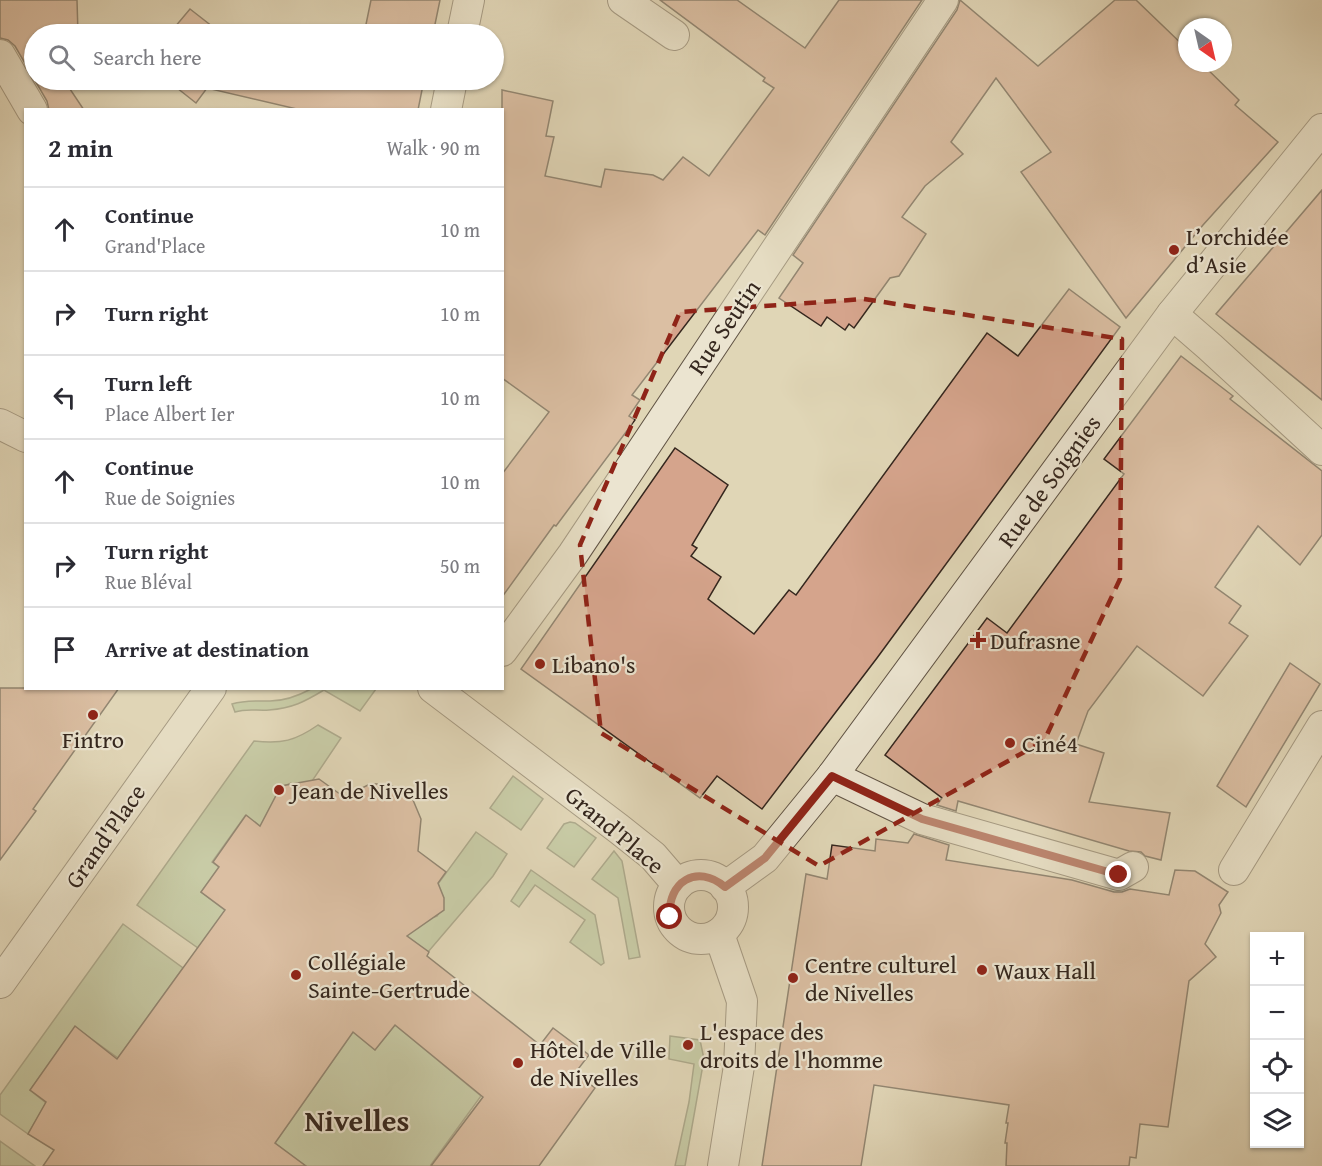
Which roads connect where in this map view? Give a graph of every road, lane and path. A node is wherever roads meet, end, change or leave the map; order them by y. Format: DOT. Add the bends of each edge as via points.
graph roads {
  1 [pos="469,0"];
  2 [pos="623,0"];
  3 [pos="943,0"];
  4 [pos="464,24"];
  5 [pos="674,35"];
  6 [pos="0,55"];
  7 [pos="450,90"];
  8 [pos="31,108"];
  9 [pos="446,108"];
  10 [pos="1322,129"];
  11 [pos="1172,314"];
  12 [pos="0,424"];
  13 [pos="24,436"];
  14 [pos="1322,450"];
  15 [pos="504,648"];
  16 [pos="209,690"];
  17 [pos="439,690"];
  18 [pos="468,699"];
  19 [pos="1322,726"];
  20 [pos="832,776"];
  21 [pos="1133,867"];
  22 [pos="1233,870"];
  23 [pos="678,885"];
  24 [pos="725,887"];
  25 [pos="719,934"];
  26 [pos="0,983"];
  27 [pos="723,1166"];
  1 -- 4 [label="street"];
  2 -- 5 [label="street"];
  3 -- 15 [label="street, Rue Seutin" via="573,554"];
  6 -- 8 [label="street"];
  7 -- 9 [label="street"];
  10 -- 11 [label="street, Rue de Soignies"];
  11 -- 14 [label="street"];
  11 -- 20 [label="street, Rue de Soignies"];
  12 -- 13 [label="street"];
  16 -- 26 [label="street, Grand'Place"];
  17 -- 18 [label="street, Grand'Place"];
  18 -- 23 [label="street, Grand'Place" via="644,849"];
  19 -- 22 [label="street"];
  20 -- 21 [label="street" via="922,819 1119,875"];
  20 -- 24 [label="street, Rue de Soignies" via="765,858"];
  23 -- 24 [label="street" via="687,879 707,876"];
  23 -- 25 [label="street, Grand'Place" via="669,905 677,928 685,936 697,939"];
  24 -- 25 [label="street" via="731,896 732,917"];
  25 -- 27 [label="street" via="742,1001 739,1066"];
}
